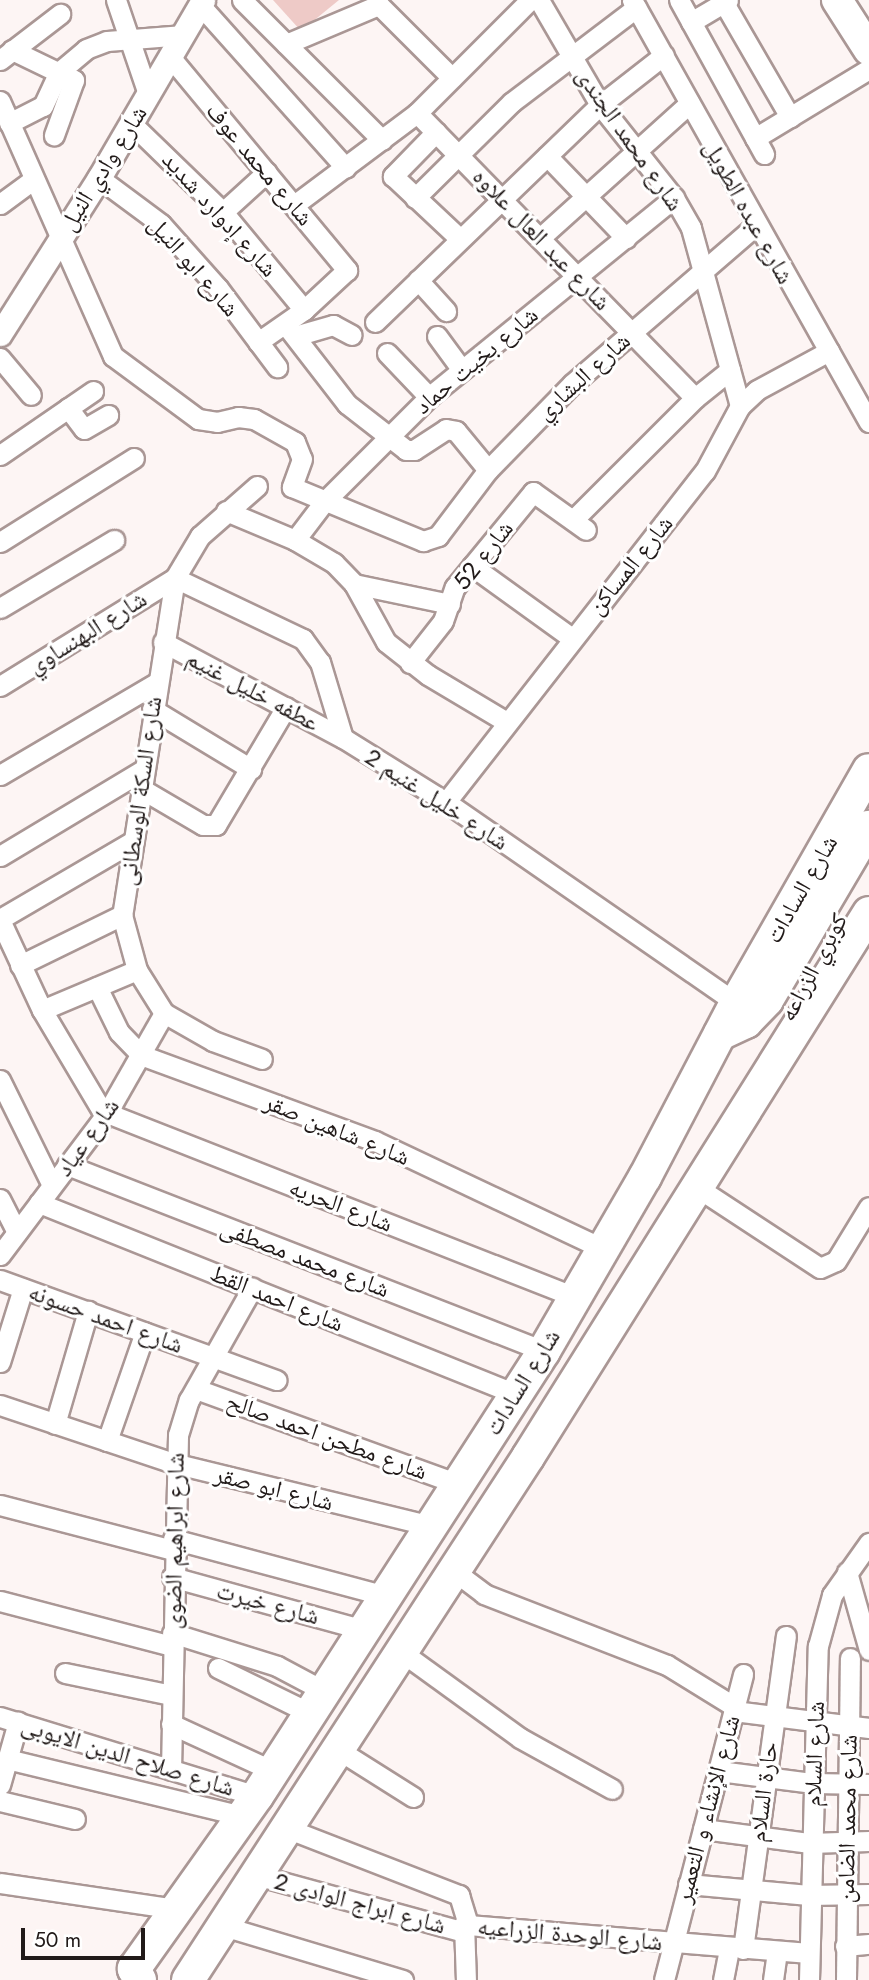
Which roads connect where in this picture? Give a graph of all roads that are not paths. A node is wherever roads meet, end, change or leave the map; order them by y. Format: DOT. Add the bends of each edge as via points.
graph roads {
  1 [pos="116,0"];
  2 [pos="242,0"];
  3 [pos="530,0"];
  4 [pos="539,0"];
  5 [pos="679,0"];
  6 [pos="837,0"];
  7 [pos="861,0"];
  8 [pos="726,1"];
  9 [pos="202,3"];
  10 [pos="634,4"];
  11 [pos="869,11"];
  12 [pos="60,14"];
  13 [pos="691,22"];
  14 [pos="184,35"];
  15 [pos="129,39"];
  16 [pos="286,44"];
  17 [pos="869,50"];
  18 [pos="570,54"];
  19 [pos="6,55"];
  20 [pos="664,55"];
  21 [pos="171,58"];
  22 [pos="869,69"];
  23 [pos="58,72"];
  24 [pos="452,78"];
  25 [pos="148,94"];
  26 [pos="0,101"];
  27 [pos="690,103"];
  28 [pos="600,105"];
  29 [pos="417,113"];
  30 [pos="790,117"];
  31 [pos="9,123"];
  32 [pos="131,123"];
  33 [pos="436,132"];
  34 [pos="54,135"];
  35 [pos="382,140"];
  36 [pos="635,152"];
  37 [pos="457,153"];
  38 [pos="547,156"];
  39 [pos="346,168"];
  40 [pos="267,172"];
  41 [pos="99,178"];
  42 [pos="34,179"];
  43 [pos="586,196"];
  44 [pos="415,198"];
  45 [pos="502,198"];
  46 [pos="674,198"];
  47 [pos="0,204"];
  48 [pos="294,205"];
  49 [pos="223,212"];
  50 [pos="755,226"];
  51 [pos="541,237"];
  52 [pos="625,238"];
  53 [pos="60,239"];
  54 [pos="460,239"];
  55 [pos="706,269"];
  56 [pos="579,275"];
  57 [pos="418,280"];
  58 [pos="304,310"];
  59 [pos="446,311"];
  60 [pos="375,322"];
  61 [pos="290,330"];
  62 [pos="632,331"];
  63 [pos="0,334"];
  64 [pos="352,334"];
  65 [pos="437,336"];
  66 [pos="258,342"];
  67 [pos="829,351"];
  68 [pos="387,353"];
  69 [pos="0,358"];
  70 [pos="277,367"];
  71 [pos="462,369"];
  72 [pos="730,370"];
  73 [pos="93,391"];
  74 [pos="32,395"];
  75 [pos="429,397"];
  76 [pos="695,398"];
  77 [pos="740,405"];
  78 [pos="68,408"];
  79 [pos="108,415"];
  80 [pos="869,422"];
  81 [pos="389,436"];
  82 [pos="0,455"];
  83 [pos="134,458"];
  84 [pos="488,470"];
  85 [pos="257,486"];
  86 [pos="324,502"];
  87 [pos="226,511"];
  88 [pos="114,540"];
  89 [pos="295,540"];
  90 [pos="0,542"];
  91 [pos="472,566"];
  92 [pos="175,578"];
  93 [pos="354,584"];
  94 [pos="450,604"];
  95 [pos="0,608"];
  96 [pos="572,638"];
  97 [pos="163,642"];
  98 [pos="410,663"];
  99 [pos="156,683"];
  100 [pos="0,686"];
  101 [pos="286,708"];
  102 [pos="152,709"];
  103 [pos="505,721"];
  104 [pos="343,738"];
  105 [pos="251,769"];
  106 [pos="869,771"];
  107 [pos="0,775"];
  108 [pos="141,779"];
  109 [pos="446,802"];
  110 [pos="869,827"];
  111 [pos="132,842"];
  112 [pos="0,856"];
  113 [pos="869,865"];
  114 [pos="869,913"];
  115 [pos="122,915"];
  116 [pos="0,920"];
  117 [pos="20,965"];
  118 [pos="137,970"];
  119 [pos="97,987"];
  120 [pos="736,1003"];
  121 [pos="42,1010"];
  122 [pos="164,1013"];
  123 [pos="720,1034"];
  124 [pos="141,1055"];
  125 [pos="262,1059"];
  126 [pos="770,1073"];
  127 [pos="0,1080"];
  128 [pos="106,1115"];
  129 [pos="67,1165"];
  130 [pos="52,1185"];
  131 [pos="695,1186"];
  132 [pos="0,1199"];
  133 [pos="39,1203"];
  134 [pos="869,1207"];
  135 [pos="17,1232"];
  136 [pos="603,1249"];
  137 [pos="0,1255"];
  138 [pos="0,1279"];
  139 [pos="23,1288"];
  140 [pos="252,1288"];
  141 [pos="575,1297"];
  142 [pos="88,1311"];
  143 [pos="145,1332"];
  144 [pos="544,1351"];
  145 [pos="213,1357"];
  146 [pos="0,1362"];
  147 [pos="276,1380"];
  148 [pos="195,1389"];
  149 [pos="516,1394"];
  150 [pos="0,1405"];
  151 [pos="55,1424"];
  152 [pos="492,1432"];
  153 [pos="107,1441"];
  154 [pos="528,1457"];
  155 [pos="173,1463"];
  156 [pos="458,1484"];
  157 [pos="0,1505"];
  158 [pos="433,1522"];
  159 [pos="869,1543"];
  160 [pos="173,1544"];
  161 [pos="461,1560"];
  162 [pos="847,1572"];
  163 [pos="173,1577"];
  164 [pos="386,1596"];
  165 [pos="0,1601"];
  166 [pos="364,1630"];
  167 [pos="786,1636"];
  168 [pos="172,1640"];
  169 [pos="869,1650"];
  170 [pos="400,1651"];
  171 [pos="850,1658"];
  172 [pos="218,1668"];
  173 [pos="65,1673"];
  174 [pos="743,1674"];
  175 [pos="171,1695"];
  176 [pos="317,1702"];
  177 [pos="734,1709"];
  178 [pos="772,1717"];
  179 [pos="9,1719"];
  180 [pos="815,1723"];
  181 [pos="171,1724"];
  182 [pos="848,1727"];
  183 [pos="869,1728"];
  184 [pos="337,1749"];
  185 [pos="7,1759"];
  186 [pos="170,1770"];
  187 [pos="719,1771"];
  188 [pos="765,1778"];
  189 [pos="813,1783"];
  190 [pos="847,1784"];
  191 [pos="869,1784"];
  192 [pos="0,1785"];
  193 [pos="612,1788"];
  194 [pos="257,1794"];
  195 [pos="412,1797"];
  196 [pos="0,1801"];
  197 [pos="75,1819"];
  198 [pos="286,1828"];
  199 [pos="703,1829"];
  200 [pos="758,1838"];
  201 [pos="869,1841"];
  202 [pos="847,1842"];
  203 [pos="810,1843"];
  204 [pos="256,1875"];
  205 [pos="0,1883"];
  206 [pos="688,1884"];
  207 [pos="751,1890"];
  208 [pos="869,1894"];
  209 [pos="808,1895"];
  210 [pos="846,1895"];
  211 [pos="176,1909"];
  212 [pos="223,1926"];
  213 [pos="464,1928"];
  214 [pos="671,1944"];
  215 [pos="869,1944"];
  216 [pos="845,1946"];
  217 [pos="736,1948"];
  218 [pos="777,1951"];
  219 [pos="809,1953"];
  220 [pos="137,1974"];
  221 [pos="194,1979"];
  222 [pos="402,1980"];
  223 [pos="466,1980"];
  224 [pos="664,1980"];
  225 [pos="723,1980"];
  226 [pos="773,1980"];
  227 [pos="809,1980"];
  228 [pos="846,1980"];
  1 -- 15 [label="street"];
  2 -- 16 [label="street"];
  3 -- 24 [label="street"];
  4 -- 18 [label="street, شارع محمد الجندى"];
  5 -- 13 [label="street"];
  6 -- 17 [label="main road"];
  7 -- 11 [label="main road"];
  8 -- 13 [label="street"];
  8 -- 30 [label="street"];
  9 -- 14 [label="street, شارع وادي النيل"];
  9 -- 39 [label="street"];
  10 -- 18 [label="street"];
  10 -- 20 [label="street, شارع عبده الطويل"];
  12 -- 19 [label="street"];
  13 -- 30 [label="street" via="759,146"];
  14 -- 15 [label="street"];
  14 -- 21 [label="street, شارع وادي النيل"];
  15 -- 23 [label="street" via="86,49"];
  15 -- 25 [label="street"];
  16 -- 24 [label="street" via="379,5"];
  16 -- 35 [label="street"];
  18 -- 28 [label="street, شارع محمد الجندى"];
  18 -- 37 [label="street"];
  19 -- 23 [label="street"];
  20 -- 27 [label="street, شارع عبده الطويل"];
  20 -- 28 [label="street"];
  21 -- 25 [label="street, شارع وادي النيل"];
  21 -- 40 [label="street, شارع محمد عوف"];
  22 -- 30 [label="street"];
  23 -- 31 [label="street" via="43,106"];
  23 -- 34 [label="street" via="75,80"];
  24 -- 29 [label="street"];
  25 -- 32 [label="street, شارع وادي النيل"];
  26 -- 31 [label="street"];
  27 -- 36 [label="street"];
  27 -- 50 [label="street, شارع عبده الطويل"];
  28 -- 36 [label="street, شارع محمد الجندى"];
  28 -- 38 [label="street"];
  29 -- 33 [label="street, شارع عبد العال علاوه"];
  29 -- 35 [label="street"];
  31 -- 42 [label="street"];
  32 -- 41 [label="street, شارع وادي النيل"];
  32 -- 49 [label="street, شارع إدوارد شديد"];
  33 -- 37 [label="street, شارع عبد العال علاوه"];
  33 -- 44 [label="street" via="395,172 396,180"];
  35 -- 39 [label="street"];
  36 -- 43 [label="street"];
  36 -- 46 [label="street, شارع محمد الجندى"];
  37 -- 44 [label="street"];
  37 -- 45 [label="street, شارع عبد العال علاوه"];
  38 -- 43 [label="street"];
  38 -- 45 [label="street"];
  39 -- 48 [label="street"];
  40 -- 48 [label="street, شارع محمد عوف"];
  40 -- 49 [label="street"];
  41 -- 53 [label="street, شارع وادي النيل"];
  41 -- 66 [label="street, شارع ابو النيل" via="161,224"];
  42 -- 47 [label="street"];
  42 -- 53 [label="street"];
  43 -- 51 [label="street"];
  43 -- 52 [label="street"];
  44 -- 54 [label="street"];
  45 -- 51 [label="street, شارع عبد العال علاوه"];
  45 -- 54 [label="street"];
  46 -- 52 [label="street, شارع بخيت حماد"];
  46 -- 55 [label="street, شارع محمد الجندى"];
  48 -- 58 [label="street, شارع محمد عوف" via="347,270"];
  49 -- 58 [label="street, شارع إدوارد شديد"];
  50 -- 55 [label="street, شارع البشاري"];
  50 -- 67 [label="street, شارع عبده الطويل"];
  51 -- 56 [label="street, شارع عبد العال علاوه"];
  52 -- 56 [label="street, شارع بخيت حماد"];
  53 -- 63 [label="street, شارع وادي النيل"];
  53 -- 86 [label="street" via="103,337 121,363 198,419 216,422 246,417 283,433 301,450 300,469 292,487"];
  54 -- 57 [label="street"];
  55 -- 62 [label="street, شارع البشاري"];
  55 -- 72 [label="street, شارع محمد الجندى"];
  56 -- 62 [label="street, شارع عبد العال علاوه"];
  56 -- 71 [label="street, شارع بخيت حماد"];
  57 -- 59 [label="street"];
  57 -- 60 [label="street"];
  58 -- 61 [label="street"];
  61 -- 64 [label="street" via="333,325"];
  61 -- 66 [label="street"];
  61 -- 81 [label="street" via="335,391"];
  62 -- 76 [label="street, شارع عبد العال علاوه"];
  62 -- 84 [label="street, شارع البشاري" via="543,412"];
  65 -- 71 [label="street"];
  66 -- 70 [label="street, شارع ابو النيل"];
  67 -- 77 [label="street, شارع المساكن" via="757,390"];
  67 -- 80 [label="street, شارع عبده الطويل"];
  68 -- 75 [label="street"];
  69 -- 74 [label="street"];
  71 -- 75 [label="street, شارع بخيت حماد"];
  72 -- 76 [label="street, شارع 52"];
  72 -- 77 [label="street, شارع محمد الجندى"];
  73 -- 78 [label="street"];
  75 -- 81 [label="street, شارع بخيت حماد"];
  76 -- 91 [label="street, شارع 52" via="580,525 533,492"];
  77 -- 96 [label="street, شارع المساكن" via="705,471"];
  78 -- 79 [label="street" via="84,429"];
  78 -- 82 [label="street"];
  81 -- 84 [label="street" via="411,451 440,431 456,431"];
  81 -- 86 [label="street, شارع بخيت حماد"];
  83 -- 90 [label="street"];
  84 -- 86 [label="street, شارع البشاري" via="438,537 429,541"];
  85 -- 87 [label="street, شارع السكة الوسطانى"];
  86 -- 89 [label="street, شارع بخيت حماد"];
  87 -- 89 [label="street"];
  87 -- 92 [label="street, شارع السكة الوسطانى" via="200,536"];
  88 -- 95 [label="street"];
  89 -- 93 [label="street" via="334,563"];
  91 -- 94 [label="street, شارع 52" via="455,587"];
  91 -- 96 [label="street"];
  92 -- 97 [label="street, شارع السكة الوسطانى"];
  92 -- 100 [label="street, شارع البهنساوي"];
  92 -- 104 [label="street, شارع خليل غنيم 2" via="303,639 320,662"];
  93 -- 94 [label="street"];
  93 -- 98 [label="street" via="380,636"];
  94 -- 98 [label="street, شارع 52" via="443,621"];
  96 -- 103 [label="street, شارع المساكن"];
  97 -- 99 [label="street, شارع السكة الوسطانى"];
  97 -- 101 [label="street, عطفه خليل غنيم"];
  98 -- 103 [label="street"];
  99 -- 102 [label="street, شارع السكة الوسطانى"];
  99 -- 107 [label="street"];
  101 -- 104 [label="street, عطفه خليل غنيم"];
  101 -- 105 [label="street"];
  102 -- 105 [label="street"];
  102 -- 108 [label="street, شارع السكة الوسطانى"];
  103 -- 109 [label="street, شارع المساكن"];
  104 -- 109 [label="street, شارع خليل غنيم 2"];
  105 -- 108 [label="street" via="220,822 209,827"];
  106 -- 120 [label="highway, شارع السادات"];
  108 -- 111 [label="street, شارع السكة الوسطانى"];
  108 -- 112 [label="street"];
  109 -- 120 [label="street, شارع خليل غنيم 2"];
  110 -- 123 [label="highway, كوبري الزراعه" via="767,1000 746,1022"];
  111 -- 115 [label="street, شارع السكة الوسطانى"];
  111 -- 116 [label="street"];
  113 -- 126 [label="highway, كوبري الزراعه" via="782,1020"];
  114 -- 126 [label="highway, شارع السادات"];
  115 -- 117 [label="street"];
  115 -- 118 [label="street, شارع السكة الوسطانى"];
  116 -- 117 [label="street"];
  117 -- 121 [label="street"];
  118 -- 119 [label="street"];
  118 -- 122 [label="street, شارع السكة الوسطانى"];
  119 -- 121 [label="street"];
  119 -- 124 [label="street, شارع شاهين صقر" via="119,1032"];
  120 -- 123 [label="highway, شارع السادات"];
  121 -- 128 [label="street"];
  122 -- 124 [label="street, شارع عياد"];
  122 -- 125 [label="street, شارع السكة الوسطانى" via="213,1041"];
  123 -- 136 [label="highway, شارع السادات"];
  124 -- 128 [label="street, شارع عياد"];
  124 -- 136 [label="street, شارع شاهين صقر" via="375,1141"];
  126 -- 131 [label="highway, شارع السادات"];
  127 -- 130 [label="street"];
  128 -- 129 [label="street, شارع عياد"];
  128 -- 141 [label="street, شارع الحريه"];
  129 -- 130 [label="street, شارع عياد"];
  129 -- 144 [label="street, شارع محمد مصطفى"];
  130 -- 133 [label="street, شارع عياد"];
  131 -- 134 [label="street" via="820,1268 836,1261"];
  131 -- 154 [label="highway, شارع السادات"];
  132 -- 135 [label="street"];
  133 -- 135 [label="street, شارع عياد"];
  133 -- 140 [label="street, شارع احمد القط"];
  135 -- 137 [label="street, شارع عياد"];
  136 -- 141 [label="highway, شارع السادات"];
  138 -- 139 [label="street, شارع احمد حسونه"];
  139 -- 142 [label="street, شارع احمد حسونه"];
  139 -- 146 [label="street"];
  140 -- 145 [label="street, شارع ابراهيم الضوى"];
  140 -- 149 [label="street, شارع احمد القط"];
  141 -- 144 [label="highway, شارع السادات"];
  142 -- 143 [label="street, شارع احمد حسونه"];
  142 -- 151 [label="street"];
  143 -- 145 [label="street, شارع احمد حسونه"];
  143 -- 153 [label="street"];
  144 -- 149 [label="highway, شارع السادات"];
  145 -- 147 [label="street, شارع احمد حسونه"];
  145 -- 148 [label="street, شارع ابراهيم الضوى"];
  148 -- 155 [label="street, شارع ابراهيم الضوى" via="177,1435"];
  148 -- 156 [label="street, شارع مطحن احمد صالح"];
  149 -- 152 [label="highway, شارع السادات"];
  150 -- 151 [label="street, شارع ابو صقر"];
  151 -- 153 [label="street, شارع ابو صقر"];
  152 -- 154 [label="highway" via="507,1455"];
  152 -- 156 [label="highway, شارع السادات"];
  153 -- 155 [label="street, شارع ابو صقر"];
  154 -- 161 [label="highway, شارع السادات"];
  155 -- 158 [label="street, شارع ابو صقر"];
  155 -- 160 [label="street, شارع ابراهيم الضوى"];
  156 -- 158 [label="highway, شارع السادات"];
  157 -- 160 [label="street"];
  158 -- 161 [label="highway" via="461,1528"];
  158 -- 164 [label="highway, شارع السادات"];
  159 -- 162 [label="street, شارع السلام"];
  160 -- 163 [label="street, شارع ابراهيم الضوى"];
  160 -- 164 [label="street"];
  161 -- 170 [label="highway, شارع السادات"];
  161 -- 177 [label="street" via="484,1594 667,1665"];
  162 -- 169 [label="street"];
  162 -- 180 [label="street, شارع السلام" via="822,1620"];
  163 -- 166 [label="street, شارع خيرت"];
  163 -- 168 [label="street, شارع ابراهيم الضوى"];
  164 -- 166 [label="highway, شارع السادات"];
  165 -- 168 [label="street"];
  166 -- 176 [label="highway, شارع السادات"];
  167 -- 178 [label="street, حارة السلام"];
  168 -- 175 [label="street, شارع ابراهيم الضوى"];
  168 -- 176 [label="street" via="277,1666"];
  170 -- 184 [label="highway, شارع السادات"];
  170 -- 193 [label="street" via="520,1738"];
  171 -- 182 [label="street, شارع محمد الضامن"];
  172 -- 176 [label="street"];
  173 -- 175 [label="street"];
  174 -- 177 [label="street, شارع الإنشاء و التعمير"];
  175 -- 181 [label="street, شارع ابراهيم الضوى"];
  176 -- 194 [label="highway, شارع السادات"];
  177 -- 178 [label="street"];
  177 -- 187 [label="street, شارع الإنشاء و التعمير"];
  178 -- 180 [label="street"];
  178 -- 188 [label="street, حارة السلام"];
  179 -- 185 [label="street"];
  179 -- 186 [label="street, شارع صلاح الدين الايوبى"];
  180 -- 182 [label="street"];
  180 -- 189 [label="street, شارع السلام"];
  181 -- 186 [label="street, شارع ابراهيم الضوى"];
  181 -- 194 [label="street"];
  182 -- 183 [label="street"];
  182 -- 190 [label="street, شارع محمد الضامن"];
  184 -- 195 [label="street"];
  184 -- 198 [label="highway, شارع السادات"];
  185 -- 192 [label="street"];
  185 -- 194 [label="street"];
  186 -- 194 [label="street, شارع صلاح الدين الايوبى"];
  187 -- 188 [label="street"];
  187 -- 199 [label="street, شارع الإنشاء و التعمير"];
  188 -- 189 [label="street"];
  188 -- 200 [label="street, حارة السلام"];
  189 -- 190 [label="street"];
  189 -- 203 [label="street, شارع السلام"];
  190 -- 191 [label="street"];
  190 -- 202 [label="street, شارع محمد الضامن"];
  194 -- 211 [label="highway, شارع السادات"];
  196 -- 197 [label="street"];
  198 -- 204 [label="highway, شارع السادات"];
  198 -- 213 [label="street, شارع الوحدة الزراعيه" via="459,1895 464,1900"];
  199 -- 200 [label="street"];
  199 -- 206 [label="street, شارع الإنشاء و التعمير"];
  200 -- 203 [label="street"];
  200 -- 207 [label="street, حارة السلام"];
  201 -- 202 [label="street"];
  202 -- 203 [label="street"];
  202 -- 210 [label="street, شارع محمد الضامن"];
  203 -- 209 [label="street, شارع السلام"];
  204 -- 212 [label="highway, شارع السادات"];
  204 -- 213 [label="street, شارع ابراج الوادى 2"];
  205 -- 211 [label="street"];
  206 -- 207 [label="street"];
  206 -- 214 [label="street, شارع الإنشاء و التعمير"];
  207 -- 209 [label="street"];
  207 -- 217 [label="street, حارة السلام"];
  208 -- 210 [label="street"];
  209 -- 210 [label="street"];
  209 -- 219 [label="street, شارع السلام"];
  210 -- 216 [label="street, شارع محمد الضامن"];
  211 -- 220 [label="highway, شارع السادات"];
  212 -- 221 [label="highway, شارع السادات"];
  212 -- 222 [label="street"];
  213 -- 214 [label="street, شارع الوحدة الزراعيه"];
  213 -- 223 [label="street"];
  214 -- 217 [label="street, شارع الوحدة الزراعيه"];
  214 -- 224 [label="street, شارع الإنشاء و التعمير"];
  215 -- 216 [label="street"];
  216 -- 228 [label="street, شارع محمد الضامن"];
  217 -- 218 [label="street, شارع الوحدة الزراعيه"];
  217 -- 225 [label="street, حارة السلام"];
  218 -- 219 [label="street, شارع الوحدة الزراعيه"];
  218 -- 226 [label="street"];
  219 -- 227 [label="street, شارع السلام"];
}
